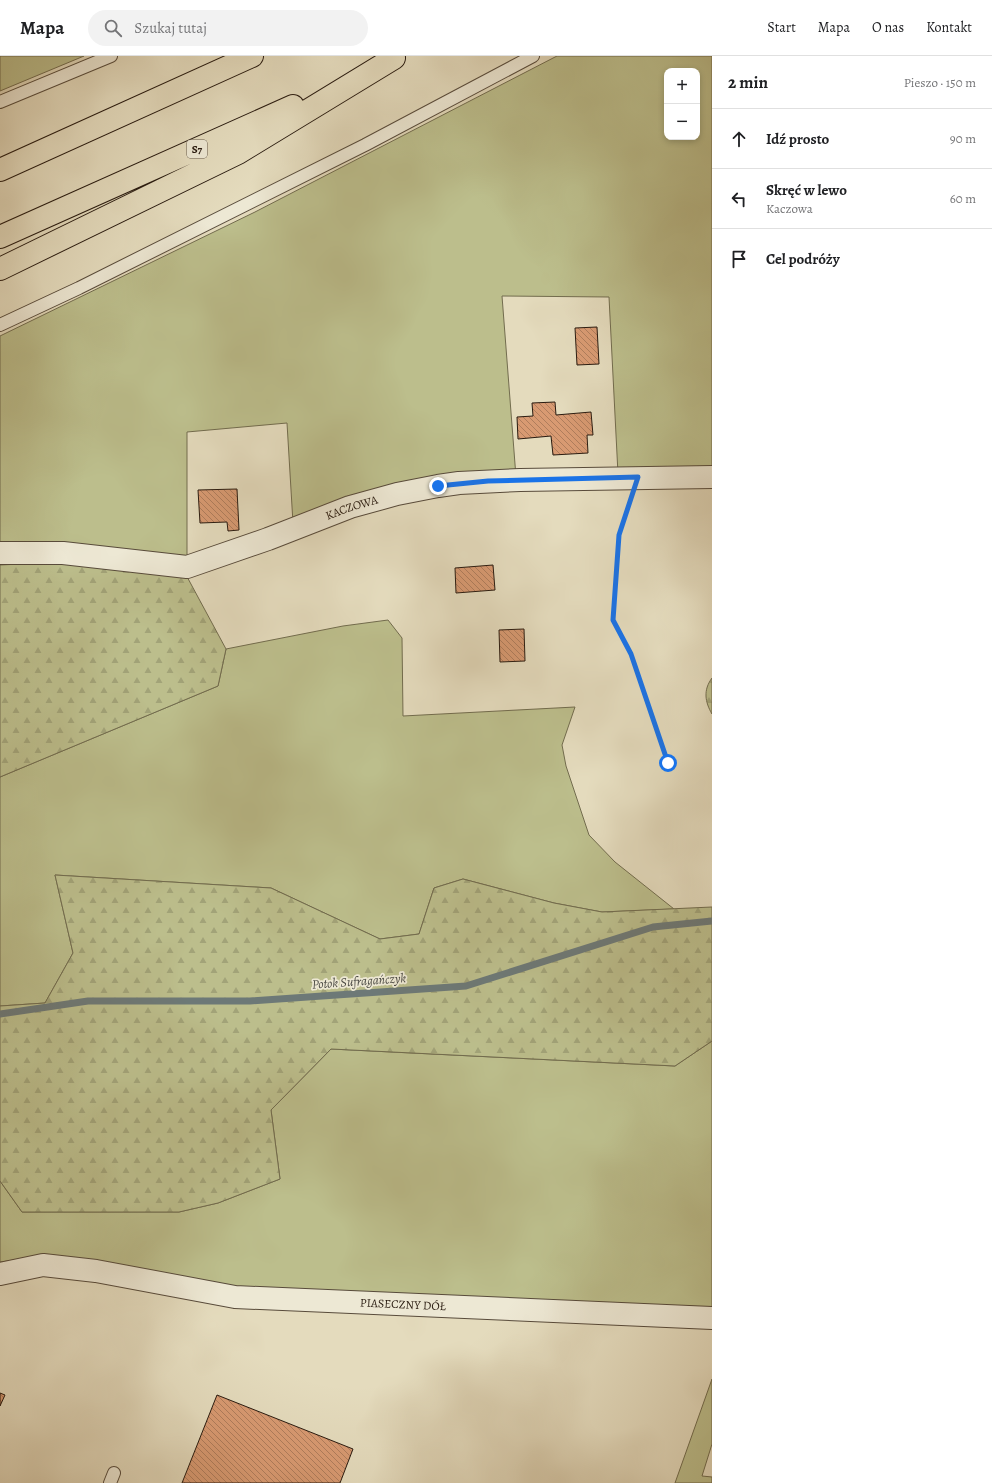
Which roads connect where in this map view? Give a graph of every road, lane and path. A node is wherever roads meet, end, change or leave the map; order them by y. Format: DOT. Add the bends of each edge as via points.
graph roads {
  1 [pos="110,56"];
  2 [pos="252,56"];
  3 [pos="534,56"];
  4 [pos="396,57"];
  5 [pos="0,102"];
  6 [pos="0,170"];
  7 [pos="0,237"];
  8 [pos="0,269"];
  9 [pos="0,325"];
  10 [pos="638,477"];
  11 [pos="712,477"];
  12 [pos="0,553"];
  13 [pos="668,763"];
  14 [pos="0,1274"];
  15 [pos="712,1318"];
  1 -- 5 [label="lane"];
  2 -- 6 [label="highway"];
  3 -- 9 [label="lane" via="358,148"];
  4 -- 7 [label="highway, S7" via="269,117"];
  4 -- 8 [label="highway" via="238,153"];
  10 -- 11 [label="street, KACZOWA"];
  10 -- 12 [label="street, KACZOWA" via="466,482 397,494 350,507 187,567 63,553"];
  10 -- 13 [label="path" via="619,535 613,620 631,654"];
  14 -- 15 [label="street, PIASECZNY DÓŁ" via="42,1265 96,1271 235,1297"];
}
